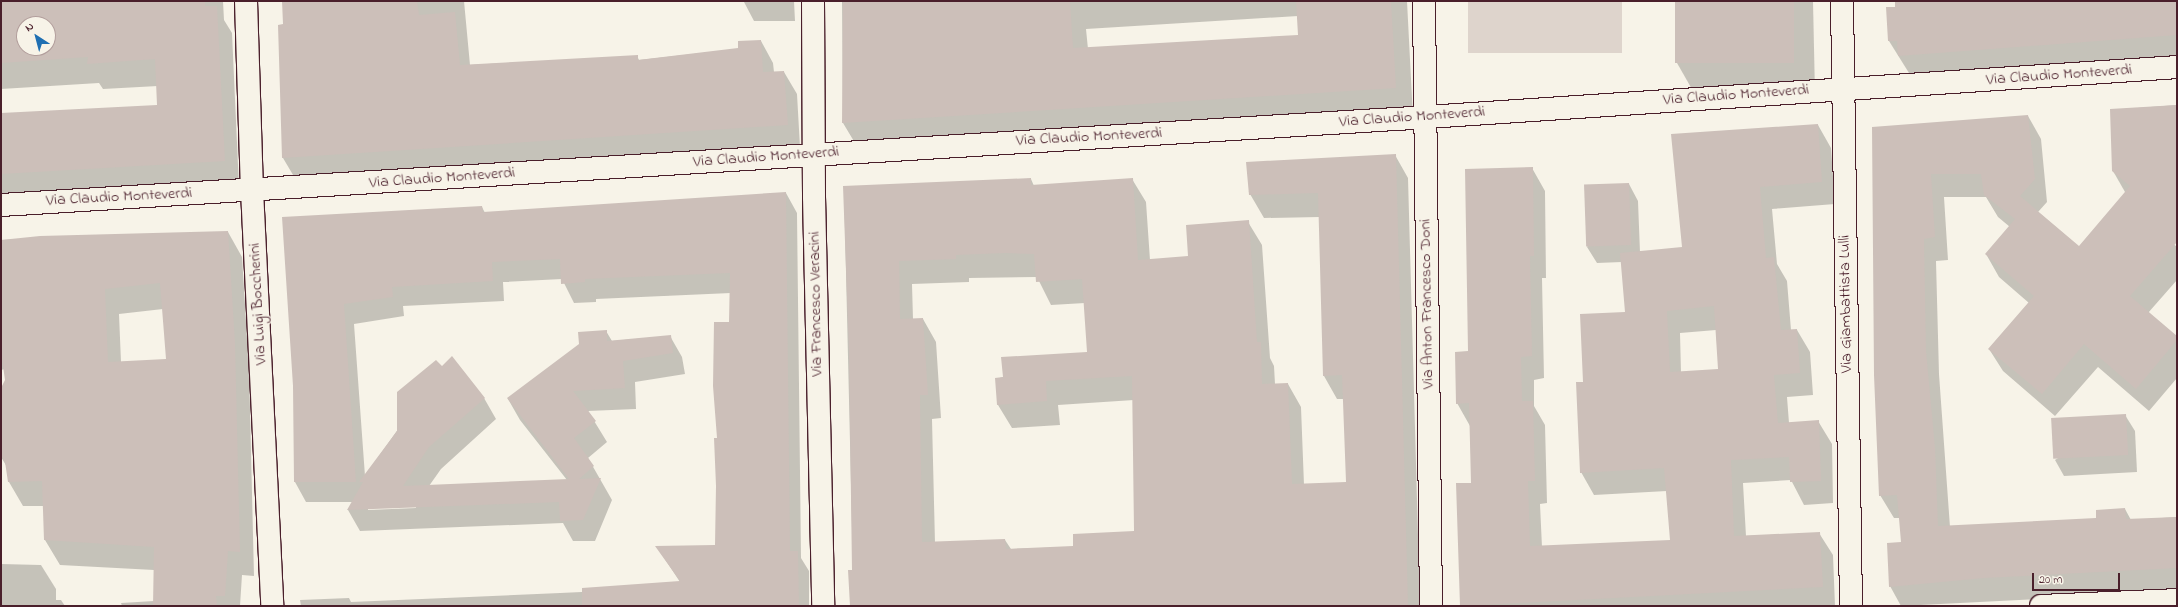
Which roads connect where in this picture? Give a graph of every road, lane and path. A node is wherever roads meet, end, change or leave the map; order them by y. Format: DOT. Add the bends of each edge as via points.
graph roads {
  1 [pos="246,1"];
  2 [pos="813,1"];
  3 [pos="1424,1"];
  4 [pos="1842,1"];
  5 [pos="2177,68"];
  6 [pos="1842,88"];
  7 [pos="1425,117"];
  8 [pos="814,154"];
  9 [pos="252,190"];
  10 [pos="1,204"];
  11 [pos="2177,600"];
  12 [pos="272,606"];
  13 [pos="823,606"];
  14 [pos="1431,606"];
  15 [pos="1851,606"];
  16 [pos="2041,606"];
  1 -- 9 [label="street, Via Luigi Boccherini"];
  2 -- 8 [label="street, Via Francesco Veracini"];
  3 -- 7 [label="street, Via Anton Francesco Doni"];
  4 -- 6 [label="street, Via Giambattista Lulli"];
  5 -- 6 [label="street, Via Claudio Monteverdi"];
  6 -- 7 [label="street, Via Claudio Monteverdi"];
  6 -- 15 [label="street, Via Giambattista Lulli"];
  7 -- 8 [label="street, Via Claudio Monteverdi"];
  7 -- 14 [label="street, Via Anton Francesco Doni"];
  8 -- 9 [label="street, Via Claudio Monteverdi"];
  8 -- 13 [label="street, Via Francesco Veracini"];
  9 -- 10 [label="street, Via Claudio Monteverdi"];
  9 -- 12 [label="street, Via Luigi Boccherini"];
  11 -- 16 [label="street"];
}
